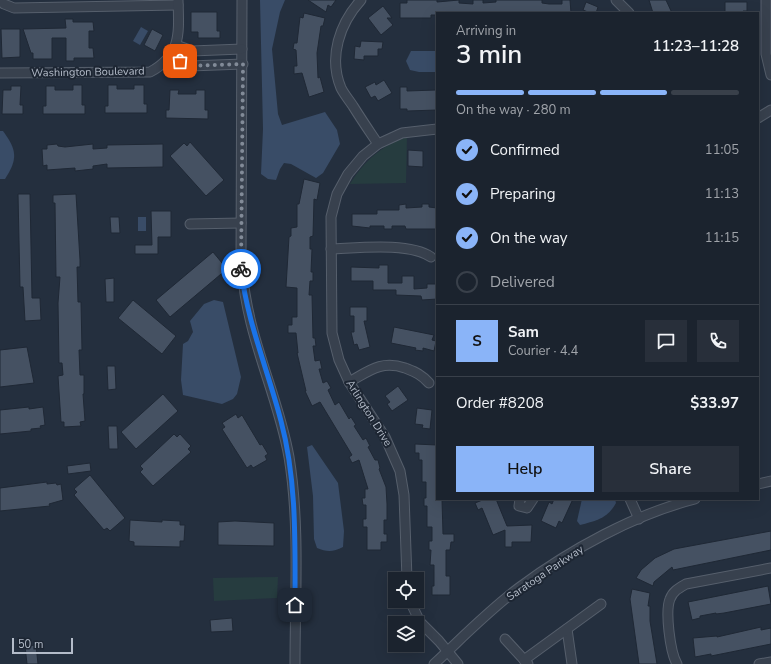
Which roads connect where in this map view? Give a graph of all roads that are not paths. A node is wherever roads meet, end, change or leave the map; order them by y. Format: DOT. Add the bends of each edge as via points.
graph roads {
  1 [pos="0,0"];
  2 [pos="242,0"];
  3 [pos="361,0"];
  4 [pos="616,0"];
  5 [pos="766,0"];
  6 [pos="178,2"];
  7 [pos="629,12"];
  8 [pos="176,45"];
  9 [pos="242,49"];
  10 [pos="170,56"];
  11 [pos="243,64"];
  12 [pos="0,73"];
  13 [pos="771,75"];
  14 [pos="771,110"];
  15 [pos="759,117"];
  16 [pos="436,129"];
  17 [pos="378,144"];
  18 [pos="190,224"];
  19 [pos="241,224"];
  20 [pos="331,248"];
  21 [pos="431,257"];
  22 [pos="349,382"];
  23 [pos="429,382"];
  24 [pos="771,481"];
  25 [pos="759,484"];
  26 [pos="520,500"];
  27 [pos="532,500"];
  28 [pos="630,500"];
  29 [pos="692,500"];
  30 [pos="639,519"];
  31 [pos="771,568"];
  32 [pos="408,572"];
  33 [pos="601,604"];
  34 [pos="413,608"];
  35 [pos="566,629"];
  36 [pos="505,639"];
  37 [pos="448,651"];
  38 [pos="526,662"];
  39 [pos="771,662"];
  40 [pos="295,664"];
  41 [pos="434,664"];
  42 [pos="458,664"];
  43 [pos="572,664"];
  44 [pos="677,664"];
  45 [pos="759,664"];
  1 -- 6 [label="street" via="14,8"];
  2 -- 9 [label="street"];
  3 -- 17 [label="street" via="342,27 336,48 336,65 341,88"];
  4 -- 7 [label="street"];
  5 -- 13 [label="street" via="766,54"];
  6 -- 8 [label="street, Washington Boulevard"];
  8 -- 9 [label="street" via="192,51"];
  8 -- 10 [label="street, Washington Boulevard"];
  9 -- 11 [label="street"];
  10 -- 11 [label="street" via="190,66"];
  10 -- 12 [label="street, Washington Boulevard" via="162,65 150,72"];
  11 -- 19 [label="street"];
  14 -- 15 [label="street"];
  16 -- 17 [label="street, Arlington Drive" via="402,133"];
  17 -- 20 [label="street, Arlington Drive" via="363,156 348,174 337,194 331,217"];
  18 -- 19 [label="street"];
  19 -- 40 [label="street" via="244,291 251,324 282,422 291,473 294,503"];
  20 -- 21 [label="street" via="406,248 422,251"];
  20 -- 22 [label="street, Arlington Drive" via="332,333 339,360"];
  22 -- 23 [label="street" via="375,367 395,365 421,374"];
  22 -- 32 [label="street, Arlington Drive" via="385,437 400,471 404,495"];
  24 -- 25 [label="street"];
  26 -- 27 [label="street" via="519,506 527,508"];
  28 -- 30 [label="street"];
  29 -- 30 [label="street, Saratoga Parkway"];
  30 -- 37 [label="street, Saratoga Parkway" via="573,552 520,588"];
  31 -- 44 [label="street" via="680,587 668,604 672,652"];
  33 -- 35 [label="street"];
  34 -- 37 [label="street" via="420,622"];
  35 -- 38 [label="street"];
  35 -- 43 [label="street"];
  36 -- 38 [label="street"];
  37 -- 41 [label="street, Saratoga Parkway"];
  37 -- 42 [label="street"];
  39 -- 45 [label="street"];
}
